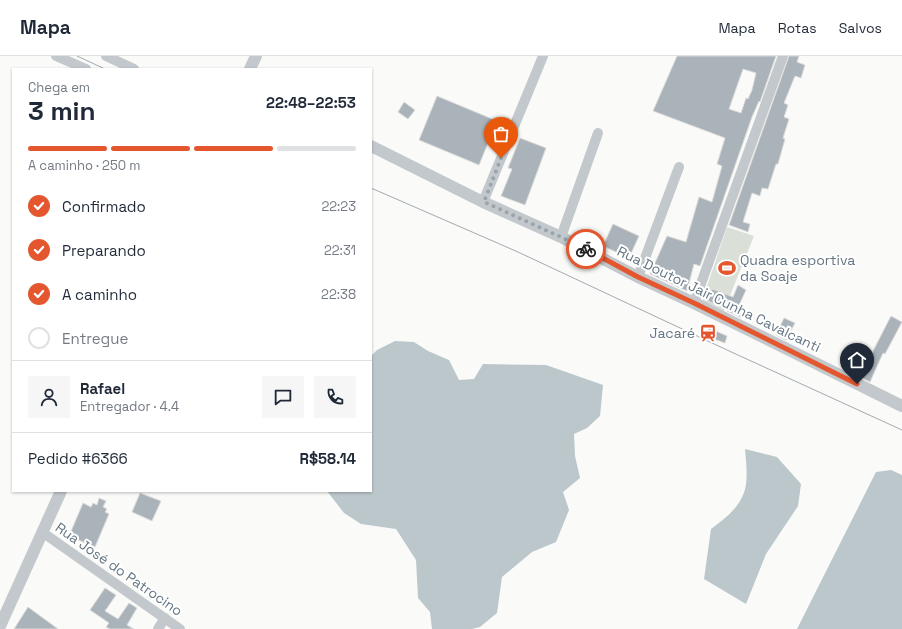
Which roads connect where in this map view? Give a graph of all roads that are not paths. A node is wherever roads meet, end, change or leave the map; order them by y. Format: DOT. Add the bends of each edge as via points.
graph roads {
  1 [pos="56,56"];
  2 [pos="106,56"];
  3 [pos="256,56"];
  4 [pos="543,56"];
  5 [pos="783,56"];
  6 [pos="84,68"];
  7 [pos="132,68"];
  8 [pos="250,68"];
  9 [pos="598,133"];
  10 [pos="372,146"];
  11 [pos="678,167"];
  12 [pos="484,202"];
  13 [pos="561,237"];
  14 [pos="638,277"];
  15 [pos="694,303"];
  16 [pos="902,406"];
  17 [pos="61,492"];
  18 [pos="42,532"];
  19 [pos="165,618"];
  20 [pos="0,626"];
  21 [pos="158,629"];
  22 [pos="180,629"];
  1 -- 6 [label="street"];
  2 -- 7 [label="street"];
  3 -- 8 [label="street"];
  4 -- 12 [label="street"];
  5 -- 15 [label="street"];
  9 -- 13 [label="street"];
  10 -- 12 [label="street, Rua Doutor Jair Cunha Cavalcanti"];
  11 -- 14 [label="street"];
  12 -- 13 [label="street, Rua Doutor Jair Cunha Cavalcanti"];
  13 -- 14 [label="street, Rua Doutor Jair Cunha Cavalcanti"];
  14 -- 15 [label="street, Rua Doutor Jair Cunha Cavalcanti"];
  15 -- 16 [label="street, Rua Doutor Jair Cunha Cavalcanti"];
  17 -- 18 [label="street"];
  18 -- 19 [label="street, Rua José do Patrocino"];
  18 -- 20 [label="street"];
  19 -- 21 [label="street"];
  19 -- 22 [label="street, Rua José do Patrocino"];
}
